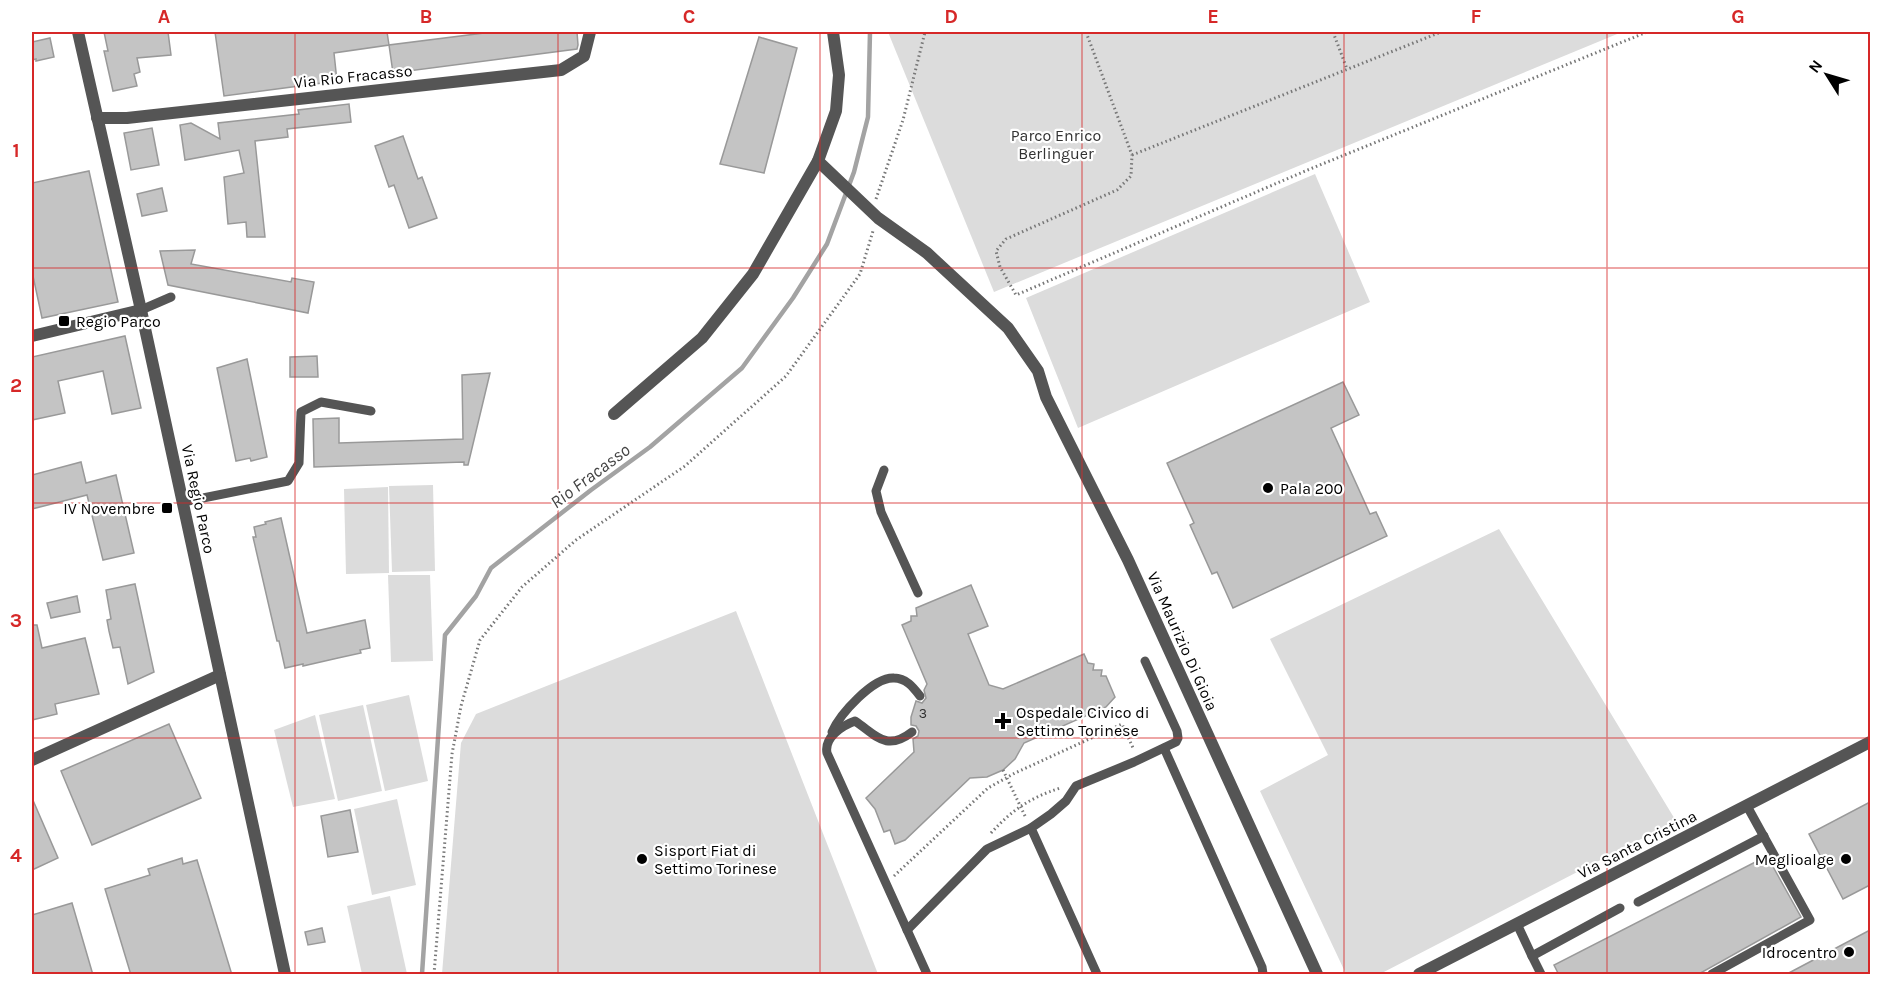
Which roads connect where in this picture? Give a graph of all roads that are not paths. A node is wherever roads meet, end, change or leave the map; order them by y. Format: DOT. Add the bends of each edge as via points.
graph roads {
  1 [pos="78,32"];
  2 [pos="590,32"];
  3 [pos="833,32"];
  4 [pos="97,118"];
  5 [pos="818,161"];
  6 [pos="171,297"];
  7 [pos="141,310"];
  8 [pos="32,336"];
  9 [pos="371,411"];
  10 [pos="614,414"];
  11 [pos="884,470"];
  12 [pos="183,502"];
  13 [pos="918,593"];
  14 [pos="1145,661"];
  15 [pos="220,675"];
  16 [pos="920,696"];
  17 [pos="912,732"];
  18 [pos="830,737"];
  19 [pos="1870,742"];
  20 [pos="1164,748"];
  21 [pos="32,760"];
  22 [pos="1747,806"];
  23 [pos="1031,828"];
  24 [pos="1764,836"];
  25 [pos="1638,902"];
  26 [pos="1620,908"];
  27 [pos="1517,924"];
  28 [pos="907,930"];
  29 [pos="1532,956"];
  30 [pos="285,975"];
  31 [pos="927,975"];
  32 [pos="1097,975"];
  33 [pos="1263,975"];
  34 [pos="1317,975"];
  35 [pos="1419,975"];
  36 [pos="1541,975"];
  37 [pos="1712,975"];
  1 -- 4 [label="street, Via Regio Parco"];
  2 -- 4 [label="street, Via Rio Fracasso" via="584,56 561,70 127,118"];
  3 -- 5 [label="street" via="839,75 836,111"];
  4 -- 7 [label="street, Via Regio Parco"];
  5 -- 10 [label="street" via="753,274 702,338"];
  5 -- 34 [label="street, Via Maurizio Di Gioia" via="874,215 927,253 1008,328 1038,371 1046,397 1128,560"];
  6 -- 7 [label="lane"];
  7 -- 8 [label="street"];
  7 -- 12 [label="street, Via Regio Parco"];
  9 -- 12 [label="lane" via="321,402 301,412 299,462 288,481"];
  11 -- 13 [label="lane" via="876,491 881,512"];
  12 -- 15 [label="street, Via Regio Parco"];
  14 -- 20 [label="lane" via="1177,731 1176,742"];
  15 -- 21 [label="street"];
  15 -- 30 [label="street, Via Regio Parco"];
  16 -- 18 [label="lane" via="911,684 894,678 877,682 854,702"];
  17 -- 18 [label="lane" via="888,742 876,738 855,721"];
  18 -- 28 [label="lane" via="827,753"];
  19 -- 22 [label="street, Via Santa Cristina"];
  20 -- 23 [label="lane" via="1076,786 1066,801"];
  20 -- 33 [label="lane"];
  22 -- 24 [label="lane"];
  22 -- 27 [label="street, Via Santa Cristina"];
  23 -- 28 [label="lane" via="987,849"];
  23 -- 32 [label="lane"];
  24 -- 25 [label="lane"];
  24 -- 37 [label="lane" via="1810,921"];
  26 -- 29 [label="lane"];
  27 -- 29 [label="lane"];
  27 -- 35 [label="street, Via Santa Cristina"];
  28 -- 31 [label="lane"];
  29 -- 36 [label="lane"];
}
